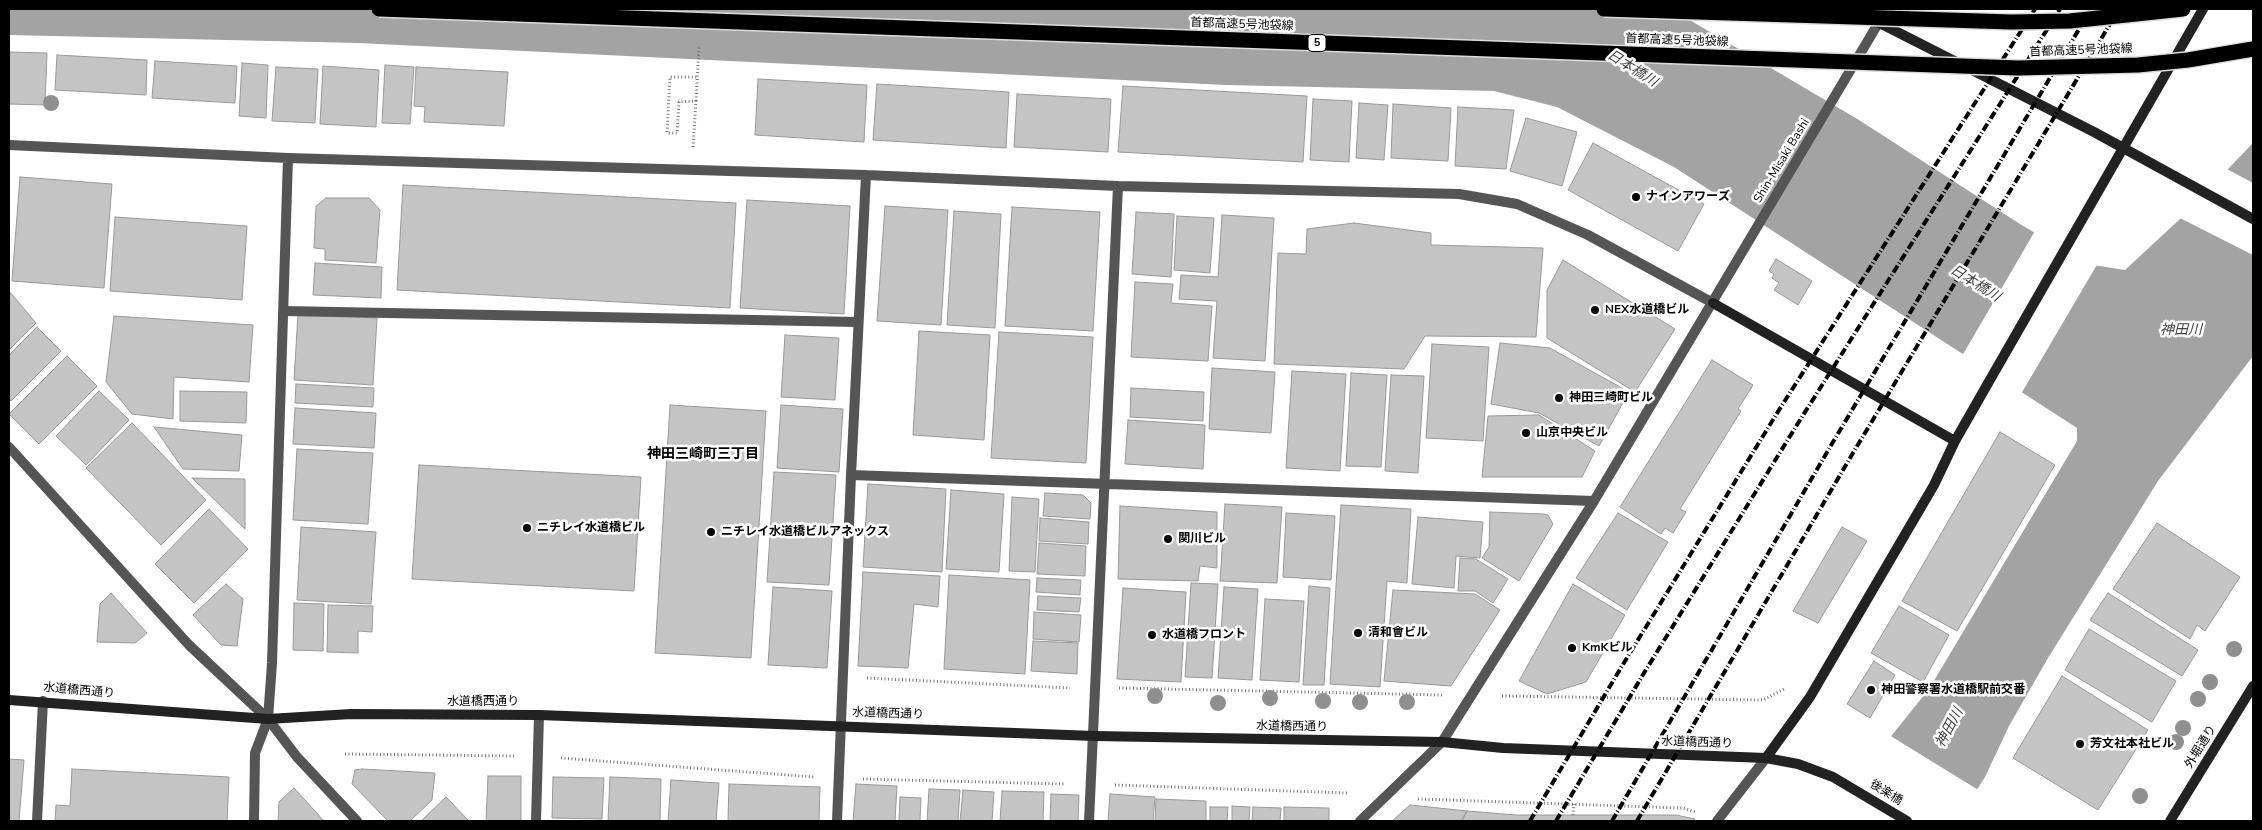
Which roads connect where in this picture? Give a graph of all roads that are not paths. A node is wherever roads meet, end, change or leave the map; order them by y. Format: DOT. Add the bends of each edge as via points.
graph roads {
  1 [pos="379,9"];
  2 [pos="1604,9"];
  3 [pos="1852,9"];
  4 [pos="2184,9"];
  5 [pos="2203,9"];
  6 [pos="1879,22"];
  7 [pos="2253,49"];
  8 [pos="9,145"];
  9 [pos="2122,148"];
  10 [pos="288,158"];
  11 [pos="866,175"];
  12 [pos="1118,186"];
  13 [pos="2253,219"];
  14 [pos="1713,303"];
  15 [pos="284,311"];
  16 [pos="858,322"];
  17 [pos="1955,442"];
  18 [pos="9,447"];
  19 [pos="851,475"];
  20 [pos="1104,484"];
  21 [pos="1594,500"];
  22 [pos="2253,686"];
  23 [pos="9,700"];
  24 [pos="43,701"];
  25 [pos="539,715"];
  26 [pos="268,719"];
  27 [pos="840,725"];
  28 [pos="1094,736"];
  29 [pos="1442,742"];
  30 [pos="1766,758"];
  31 [pos="1852,787"];
  32 [pos="37,821"];
  33 [pos="254,821"];
  34 [pos="356,821"];
  35 [pos="536,821"];
  36 [pos="837,821"];
  37 [pos="1089,821"];
  38 [pos="1360,821"];
  39 [pos="1717,821"];
  40 [pos="1907,821"];
  41 [pos="2170,821"];
  1 -- 7 [label="highway, 首都高速5号池袋線 / 5, bridge" via="2000,68 2138,65"];
  2 -- 4 [label="highway, bridge" via="2011,22 2080,20"];
  3 -- 6 [label="street"];
  5 -- 9 [label="street"];
  6 -- 9 [label="street"];
  6 -- 14 [label="street, Shin-Misaki Bashi"];
  8 -- 10 [label="street"];
  9 -- 13 [label="street"];
  9 -- 17 [label="street"];
  10 -- 11 [label="street"];
  10 -- 15 [label="street"];
  11 -- 12 [label="street"];
  11 -- 16 [label="street"];
  12 -- 14 [label="street" via="1459,194 1517,204 1588,235"];
  12 -- 20 [label="street"];
  14 -- 17 [label="street"];
  14 -- 21 [label="street, Shin-Misaki Bashi"];
  15 -- 16 [label="street"];
  15 -- 26 [label="street"];
  16 -- 19 [label="street"];
  17 -- 30 [label="street" via="1934,485 1810,697"];
  18 -- 26 [label="street" via="189,645"];
  19 -- 20 [label="street"];
  19 -- 27 [label="street"];
  20 -- 21 [label="street"];
  20 -- 28 [label="street"];
  21 -- 29 [label="street, Shin-Misaki Bashi"];
  22 -- 41 [label="street, 外堀通り"];
  23 -- 24 [label="street, 水道橋西通り"];
  24 -- 26 [label="street, 水道橋西通り"];
  24 -- 32 [label="street"];
  25 -- 26 [label="street, 水道橋西通り" via="351,714"];
  25 -- 27 [label="street, 水道橋西通り"];
  25 -- 35 [label="street"];
  26 -- 33 [label="street" via="256,753"];
  26 -- 34 [label="street" via="297,757"];
  27 -- 28 [label="street, 水道橋西通り"];
  27 -- 36 [label="street"];
  28 -- 29 [label="street, 水道橋西通り"];
  28 -- 37 [label="street"];
  29 -- 30 [label="street, 水道橋西通り" via="1503,748"];
  29 -- 38 [label="street, Shin-Misaki Bashi"];
  30 -- 31 [label="street, 水道橋西通り" via="1798,764"];
  30 -- 39 [label="street"];
  31 -- 40 [label="street, 後楽橋"];
}
